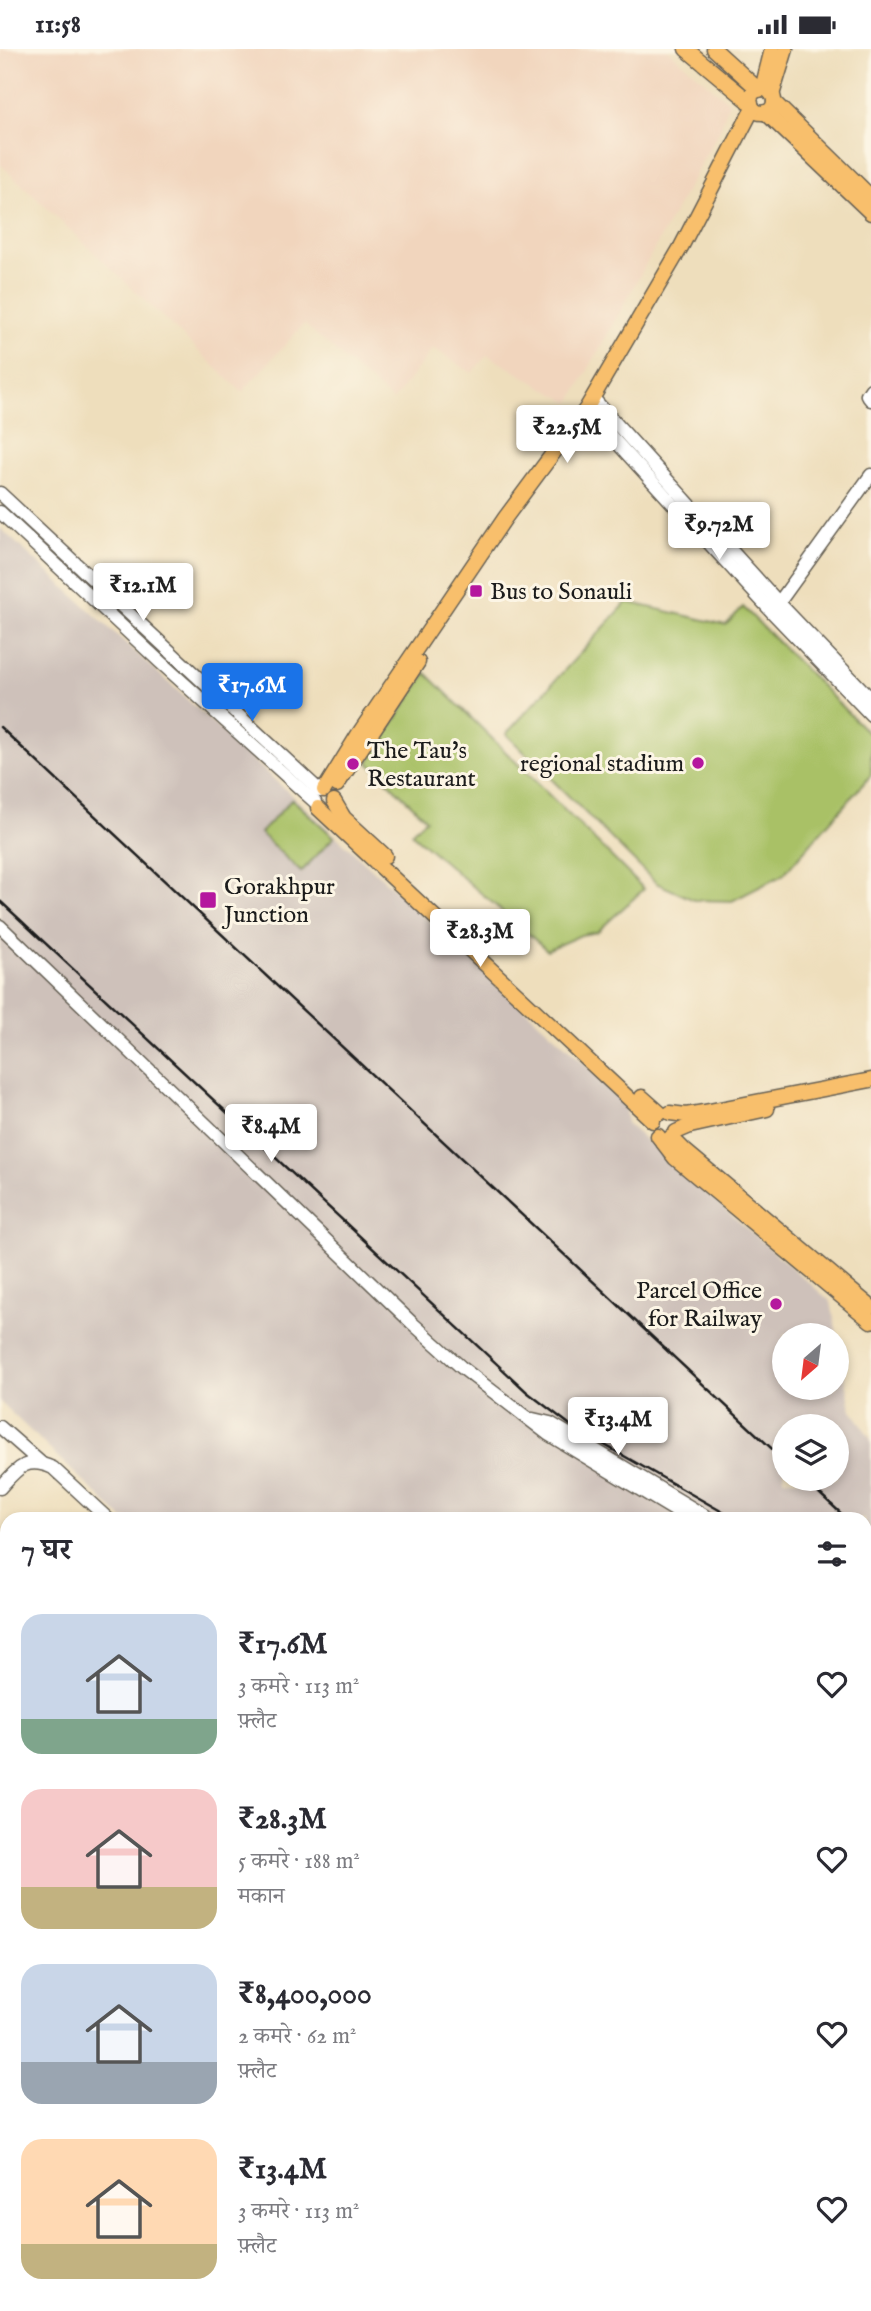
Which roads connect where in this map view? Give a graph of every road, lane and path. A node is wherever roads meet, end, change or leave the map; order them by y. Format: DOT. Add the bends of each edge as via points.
graph roads {
  1 [pos="686,49"];
  2 [pos="714,49"];
  3 [pos="772,49"];
  4 [pos="786,49"];
  5 [pos="762,101"];
  6 [pos="871,197"];
  7 [pos="871,212"];
  8 [pos="871,389"];
  9 [pos="871,400"];
  10 [pos="592,406"];
  11 [pos="871,475"];
  12 [pos="0,493"];
  13 [pos="0,512"];
  14 [pos="775,608"];
  15 [pos="823,657"];
  16 [pos="871,699"];
  17 [pos="871,715"];
  18 [pos="324,797"];
  19 [pos="0,926"];
  20 [pos="871,1080"];
  21 [pos="871,1089"];
  22 [pos="661,1116"];
  23 [pos="669,1135"];
  24 [pos="871,1307"];
  25 [pos="871,1321"];
  26 [pos="530,1418"];
  27 [pos="0,1427"];
  28 [pos="41,1463"];
  29 [pos="0,1487"];
  30 [pos="100,1512"];
  31 [pos="677,1512"];
  32 [pos="698,1512"];
  1 -- 5 [label="main road"];
  2 -- 5 [label="main road"];
  3 -- 5 [label="main road"];
  4 -- 5 [label="main road"];
  5 -- 6 [label="main road"];
  5 -- 7 [label="main road"];
  5 -- 10 [label="main road" via="673,277"];
  8 -- 9 [label="street" via="867,395"];
  10 -- 14 [label="street"];
  10 -- 18 [label="main road" via="492,537 358,735"];
  11 -- 14 [label="street"];
  12 -- 18 [label="street"];
  13 -- 18 [label="street" via="159,661"];
  14 -- 15 [label="street"];
  15 -- 16 [label="street"];
  15 -- 17 [label="street"];
  18 -- 22 [label="main road"];
  19 -- 26 [label="street" via="411,1322 461,1367"];
  20 -- 22 [label="main road"];
  21 -- 23 [label="main road" via="690,1126"];
  22 -- 23 [label="main road" via="654,1131"];
  22 -- 23 [label="main road" via="676,1118 678,1125"];
  23 -- 24 [label="main road"];
  23 -- 25 [label="main road" via="675,1158"];
  26 -- 31 [label="street" via="548,1434"];
  26 -- 32 [label="street" via="550,1423"];
  27 -- 28 [label="street"];
  28 -- 29 [label="street" via="20,1467"];
  28 -- 30 [label="street" via="53,1468"];
}
